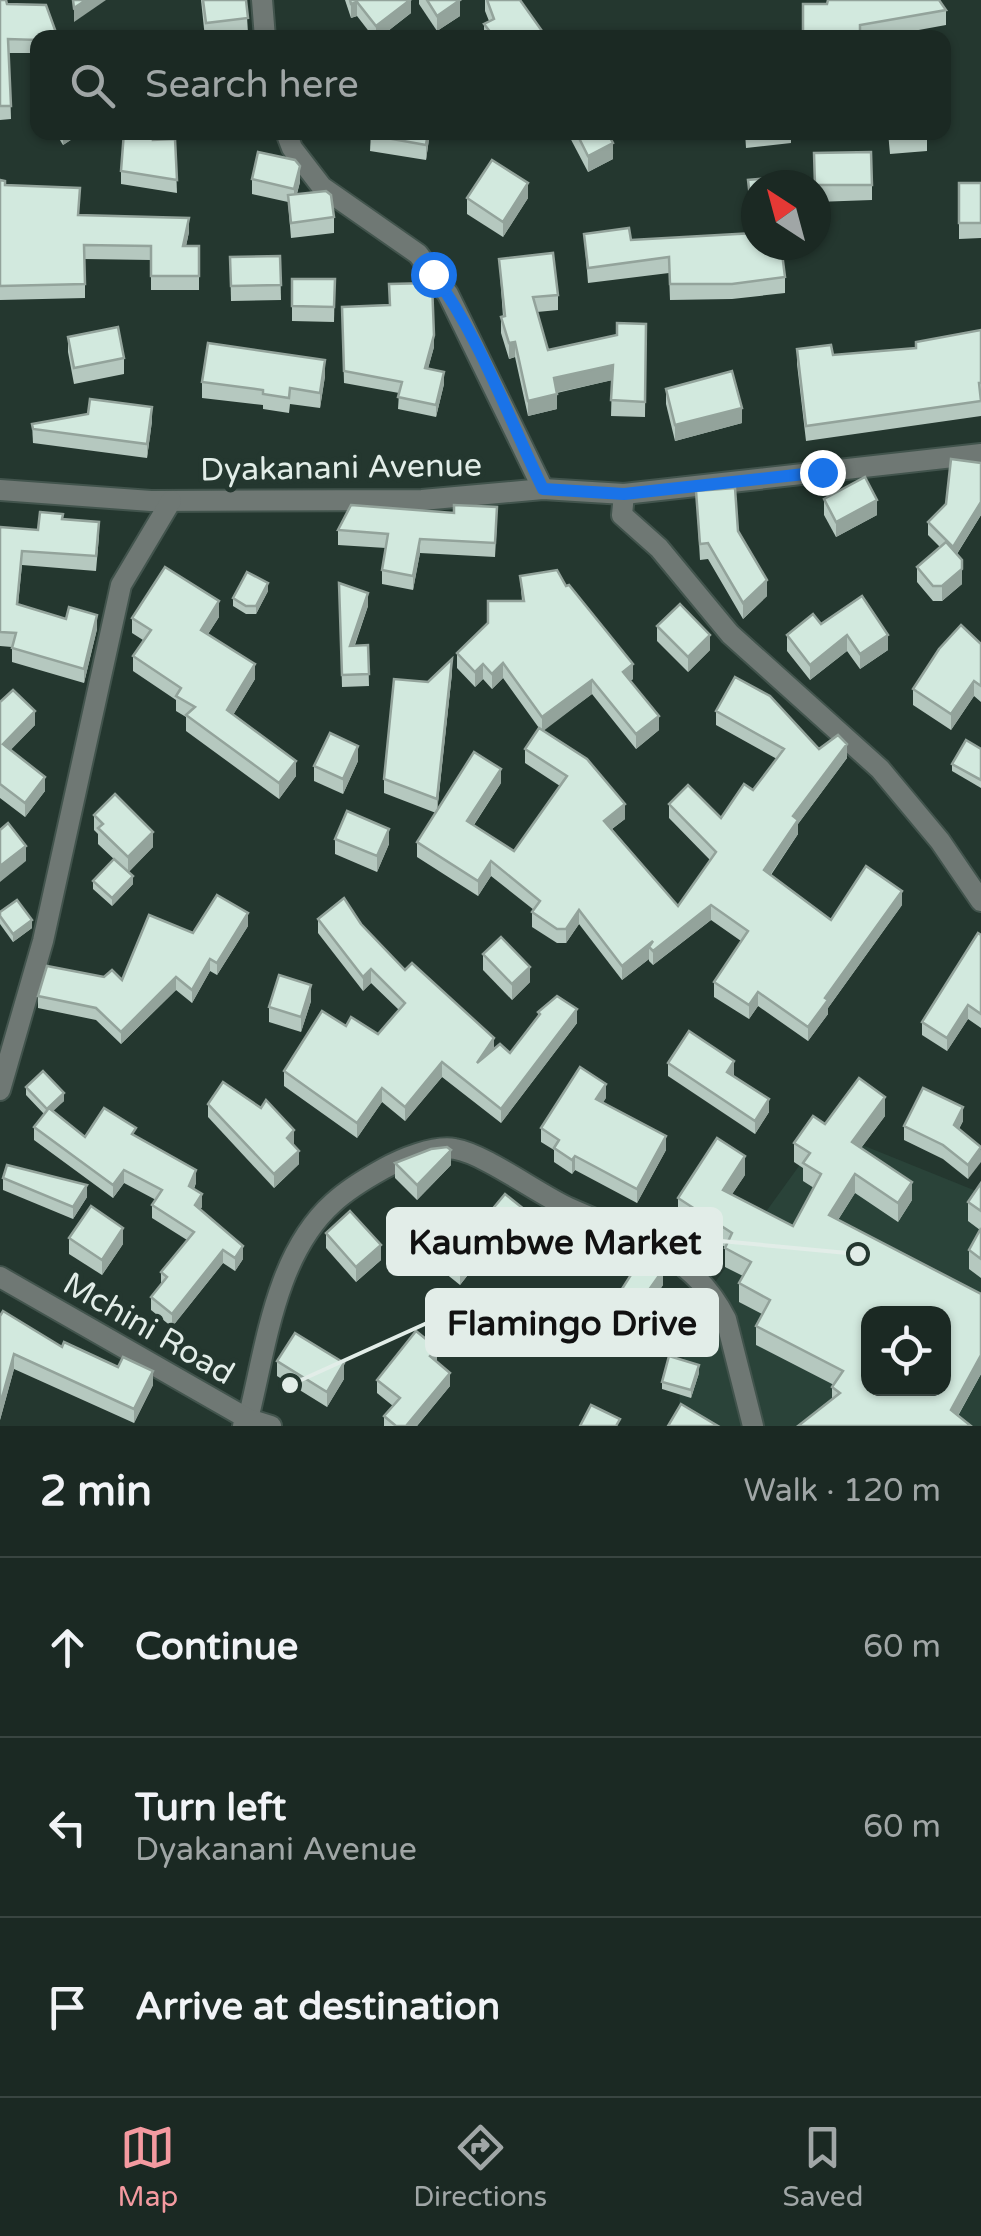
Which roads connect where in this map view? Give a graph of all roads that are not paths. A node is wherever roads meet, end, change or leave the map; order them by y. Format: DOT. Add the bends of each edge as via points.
graph roads {
  1 [pos="262,0"];
  2 [pos="264,30"];
  3 [pos="289,140"];
  4 [pos="981,454"];
  5 [pos="543,489"];
  6 [pos="0,490"];
  7 [pos="624,494"];
  8 [pos="171,501"];
  9 [pos="981,901"];
  10 [pos="0,1090"];
  11 [pos="0,1276"];
  12 [pos="245,1422"];
  13 [pos="271,1426"];
  14 [pos="753,1426"];
  1 -- 2 [label="street"];
  3 -- 5 [label="street" via="322,187 418,254 448,294"];
  4 -- 7 [label="street, Dyakanani Avenue"];
  5 -- 7 [label="street, Dyakanani Avenue"];
  5 -- 8 [label="street, Dyakanani Avenue" via="422,500"];
  6 -- 8 [label="street, Dyakanani Avenue"];
  7 -- 9 [label="street" via="622,515 659,548 730,634 880,770"];
  8 -- 10 [label="street" via="121,586 43,942"];
  11 -- 12 [label="street, Mchini Road"];
  12 -- 13 [label="street, Mchini Road"];
  12 -- 14 [label="street" via="287,1272 310,1229 358,1184 393,1164 446,1148 466,1152 682,1261 726,1319"];
}
